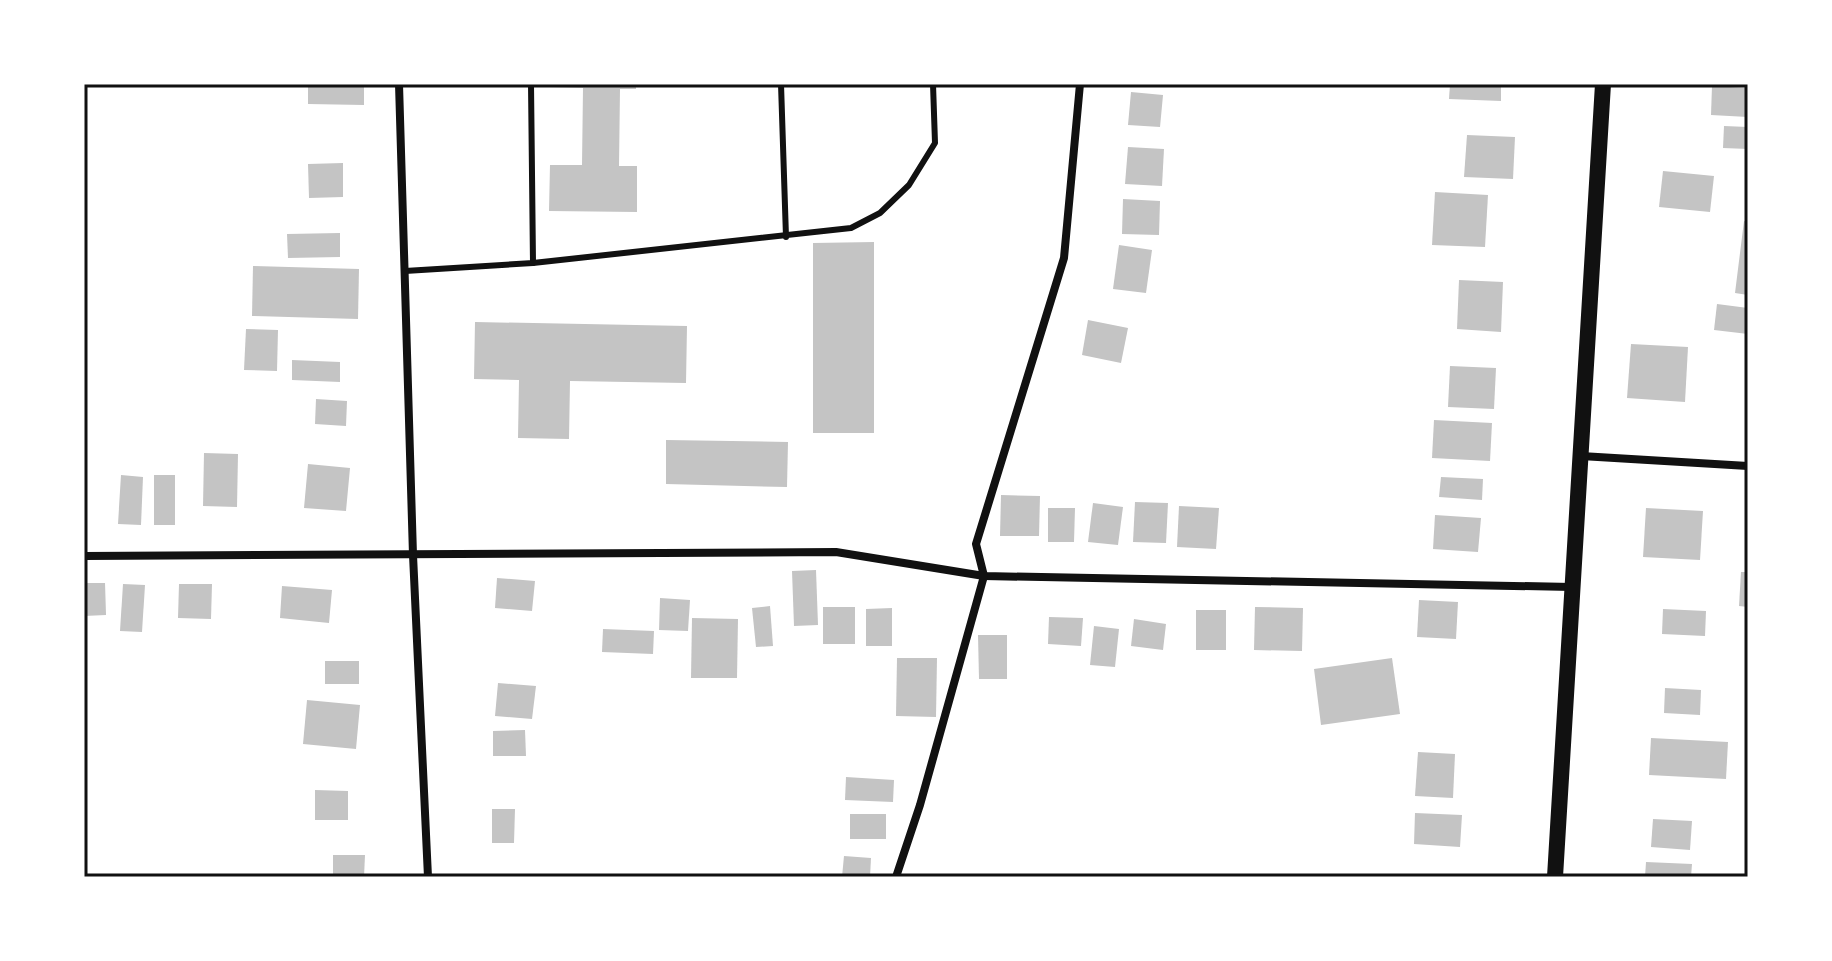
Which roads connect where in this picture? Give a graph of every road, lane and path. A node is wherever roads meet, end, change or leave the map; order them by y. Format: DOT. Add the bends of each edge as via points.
graph roads {
  1 [pos="399,84"];
  2 [pos="531,84"];
  3 [pos="781,84"];
  4 [pos="933,84"];
  5 [pos="1080,84"];
  6 [pos="1603,84"];
  7 [pos="786,237"];
  8 [pos="533,263"];
  9 [pos="405,271"];
  10 [pos="1581,456"];
  11 [pos="1748,466"];
  12 [pos="413,555"];
  13 [pos="84,556"];
  14 [pos="984,576"];
  15 [pos="1573,587"];
  16 [pos="428,877"];
  17 [pos="896,877"];
  18 [pos="1555,877"];
  1 -- 9 [label="street"];
  2 -- 8 [label="lane"];
  3 -- 7 [label="lane"];
  4 -- 7 [label="lane" via="935,143 909,185 880,213 851,228"];
  5 -- 14 [label="street" via="1064,258 976,544"];
  6 -- 10 [label="main road"];
  7 -- 8 [label="lane"];
  8 -- 9 [label="lane"];
  9 -- 12 [label="street"];
  10 -- 11 [label="street"];
  10 -- 15 [label="main road"];
  12 -- 13 [label="street"];
  12 -- 14 [label="street" via="836,552"];
  12 -- 16 [label="street"];
  14 -- 15 [label="street"];
  14 -- 17 [label="street"];
  15 -- 18 [label="main road"];
}
